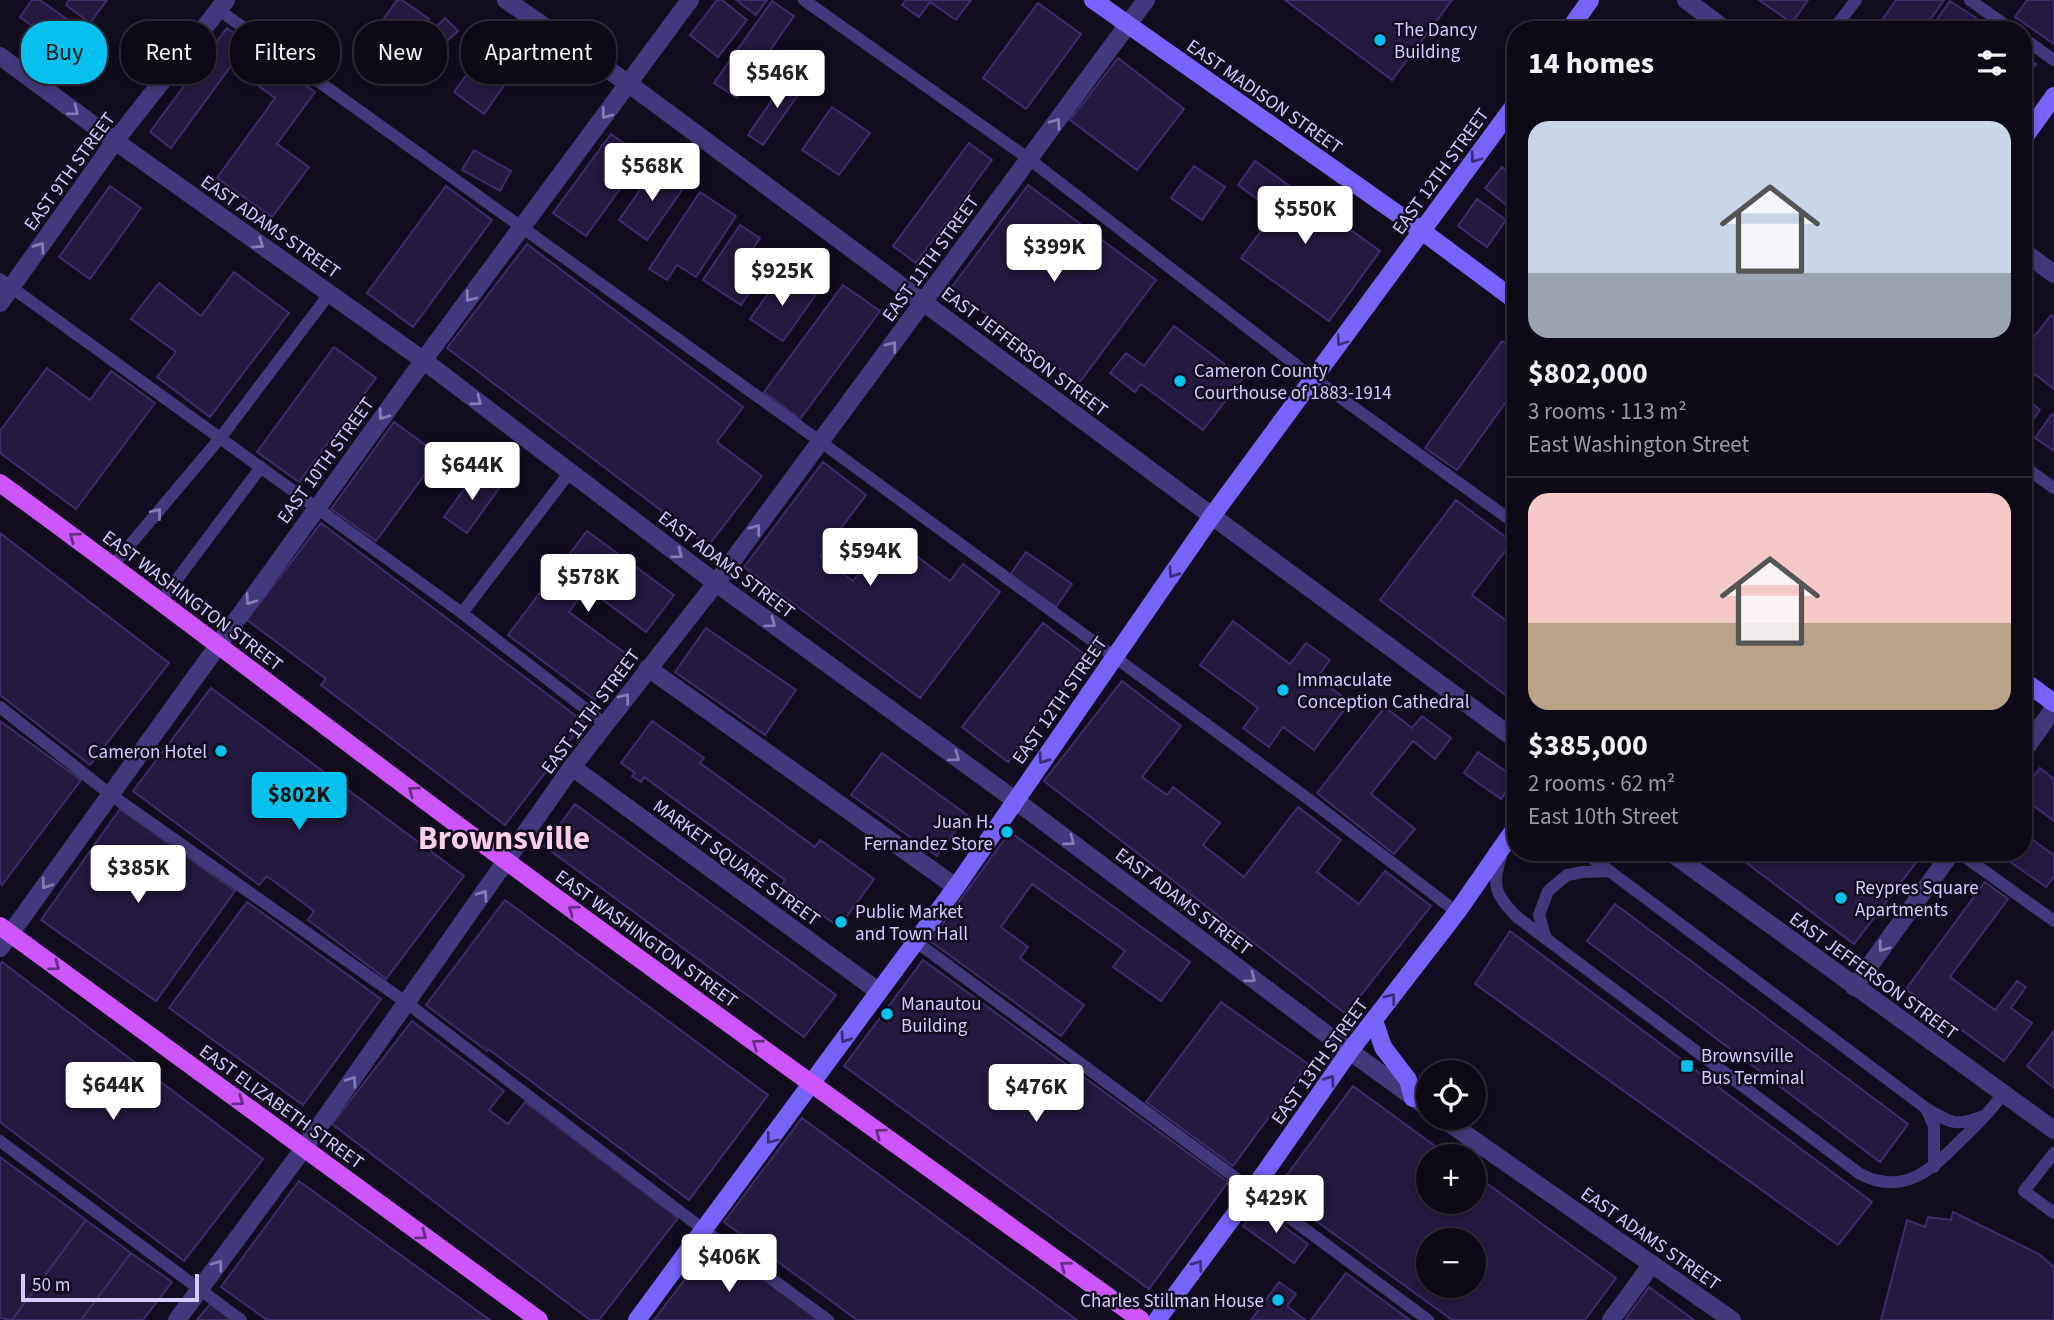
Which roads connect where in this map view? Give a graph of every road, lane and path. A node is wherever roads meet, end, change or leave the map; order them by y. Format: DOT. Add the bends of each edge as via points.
graph roads {
  1 [pos="506,0"];
  2 [pos="690,0"];
  3 [pos="804,0"];
  4 [pos="1093,0"];
  5 [pos="1146,0"];
  6 [pos="1590,0"];
  7 [pos="1686,0"];
  8 [pos="1856,0"];
  9 [pos="1970,0"];
  10 [pos="223,5"];
  11 [pos="1575,21"];
  12 [pos="1714,21"];
  13 [pos="1840,21"];
  14 [pos="1999,21"];
  15 [pos="1127,26"];
  16 [pos="2032,44"];
  17 [pos="0,56"];
  18 [pos="2054,60"];
  19 [pos="629,83"];
  20 [pos="2054,96"];
  21 [pos="1507,115"];
  22 [pos="2032,127"];
  23 [pos="115,141"];
  24 [pos="1029,159"];
  25 [pos="522,227"];
  26 [pos="1422,231"];
  27 [pos="2032,258"];
  28 [pos="2054,274"];
  29 [pos="6,283"];
  30 [pos="330,293"];
  31 [pos="1507,294"];
  32 [pos="0,303"];
  33 [pos="924,303"];
  34 [pos="423,360"];
  35 [pos="1313,379"];
  36 [pos="221,437"];
  37 [pos="821,442"];
  38 [pos="261,467"];
  39 [pos="570,472"];
  40 [pos="2032,472"];
  41 [pos="0,483"];
  42 [pos="2054,488"];
  43 [pos="316,508"];
  44 [pos="1212,516"];
  45 [pos="1507,518"];
  46 [pos="113,565"];
  47 [pos="716,583"];
  48 [pos="160,602"];
  49 [pos="463,613"];
  50 [pos="218,645"];
  51 [pos="1114,657"];
  52 [pos="648,668"];
  53 [pos="2032,687"];
  54 [pos="2054,703"];
  55 [pos="0,707"];
  56 [pos="2054,708"];
  57 [pos="605,724"];
  58 [pos="1507,733"];
  59 [pos="2032,739"];
  60 [pos="572,767"];
  61 [pos="111,795"];
  62 [pos="1015,800"];
  63 [pos="1507,842"];
  64 [pos="1507,846"];
  65 [pos="507,861"];
  66 [pos="1596,861"];
  67 [pos="1682,861"];
  68 [pos="1945,861"];
  69 [pos="1971,861"];
  70 [pos="1609,871"];
  71 [pos="956,887"];
  72 [pos="1457,912"];
  73 [pos="2054,921"];
  74 [pos="4,936"];
  75 [pos="1546,939"];
  76 [pos="915,941"];
  77 [pos="1854,986"];
  78 [pos="878,990"];
  79 [pos="407,1003"];
  80 [pos="1374,1020"];
  81 [pos="1349,1052"];
  82 [pos="812,1084"];
  83 [pos="2003,1094"];
  84 [pos="1413,1098"];
  85 [pos="1416,1100"];
  86 [pos="1927,1109"];
  87 [pos="1990,1113"];
  88 [pos="1459,1130"];
  89 [pos="2054,1130"];
  90 [pos="0,1140"];
  91 [pos="304,1149"];
  92 [pos="2054,1153"];
  93 [pos="1934,1167"];
  94 [pos="1252,1191"];
  95 [pos="2054,1213"];
  96 [pos="704,1230"];
  97 [pos="1652,1264"];
  98 [pos="200,1291"];
  99 [pos="177,1320"];
  100 [pos="241,1320"];
  101 [pos="539,1320"];
  102 [pos="637,1320"];
  103 [pos="828,1320"];
  104 [pos="1141,1320"];
  105 [pos="1157,1320"];
  106 [pos="1428,1320"];
  107 [pos="1611,1320"];
  108 [pos="1732,1320"];
  1 -- 19 [label="street, EAST JEFFERSON STREET"];
  2 -- 19 [label="street, EAST 10TH STREET"];
  3 -- 24 [label="lane"];
  4 -- 15 [label="main road, EAST MADISON STREET"];
  5 -- 15 [label="street, EAST 11TH STREET"];
  6 -- 11 [label="main road"];
  7 -- 12 [label="street"];
  8 -- 13 [label="lane"];
  9 -- 14 [label="lane"];
  10 -- 23 [label="street, EAST 9TH STREET"];
  10 -- 25 [label="lane"];
  24 -- 15 [label="street, EAST 11TH STREET, one-way"];
  15 -- 26 [label="main road, EAST MADISON STREET"];
  16 -- 18 [label="lane"];
  17 -- 23 [label="street, EAST ADAMS STREET, one-way"];
  19 -- 25 [label="street, EAST 10TH STREET, one-way"];
  19 -- 33 [label="street, EAST JEFFERSON STREET"];
  20 -- 22 [label="main road"];
  21 -- 26 [label="main road, EAST 12TH STREET, one-way"];
  29 -- 23 [label="street, EAST 9TH STREET, one-way"];
  23 -- 30 [label="street, EAST ADAMS STREET, one-way"];
  24 -- 33 [label="street, EAST 11TH STREET"];
  24 -- 35 [label="lane"];
  25 -- 34 [label="street, EAST 10TH STREET, one-way"];
  25 -- 37 [label="lane"];
  26 -- 31 [label="main road, EAST MADISON STREET"];
  26 -- 35 [label="main road, EAST 12TH STREET, one-way"];
  27 -- 28 [label="street"];
  29 -- 32 [label="street, EAST 9TH STREET"];
  29 -- 36 [label="lane"];
  30 -- 34 [label="street, EAST ADAMS STREET"];
  30 -- 36 [label="lane"];
  37 -- 33 [label="street, EAST 11TH STREET, one-way"];
  33 -- 44 [label="street, EAST JEFFERSON STREET"];
  34 -- 39 [label="street, EAST ADAMS STREET, one-way"];
  34 -- 43 [label="street, EAST 10TH STREET, one-way"];
  35 -- 44 [label="main road, EAST 12TH STREET"];
  35 -- 45 [label="lane"];
  36 -- 38 [label="lane"];
  46 -- 36 [label="lane, one-way"];
  47 -- 37 [label="street, EAST 11TH STREET, one-way"];
  37 -- 51 [label="lane"];
  38 -- 43 [label="lane"];
  38 -- 48 [label="lane"];
  39 -- 47 [label="street, EAST ADAMS STREET, one-way"];
  39 -- 49 [label="lane"];
  40 -- 42 [label="lane"];
  46 -- 41 [label="main road, EAST WASHINGTON STREET, one-way"];
  43 -- 49 [label="lane"];
  43 -- 50 [label="street, EAST 10TH STREET, one-way"];
  44 -- 51 [label="main road, EAST 12TH STREET, one-way"];
  44 -- 58 [label="street, EAST JEFFERSON STREET"];
  46 -- 48 [label="main road, EAST WASHINGTON STREET"];
  47 -- 52 [label="street, EAST 11TH STREET"];
  47 -- 62 [label="street, EAST ADAMS STREET, one-way"];
  48 -- 50 [label="main road, EAST WASHINGTON STREET"];
  49 -- 57 [label="lane"];
  50 -- 61 [label="street, EAST 10TH STREET"];
  65 -- 50 [label="main road, EAST WASHINGTON STREET, one-way"];
  51 -- 62 [label="main road, EAST 12TH STREET, one-way"];
  51 -- 72 [label="lane"];
  57 -- 52 [label="street, EAST 11TH STREET, one-way"];
  52 -- 71 [label="street"];
  53 -- 54 [label="main road"];
  55 -- 61 [label="lane"];
  56 -- 59 [label="street"];
  57 -- 60 [label="street, EAST 11TH STREET"];
  60 -- 65 [label="street, EAST 11TH STREET"];
  60 -- 78 [label="street, MARKET SQUARE STREET"];
  61 -- 74 [label="street, EAST 10TH STREET, one-way"];
  61 -- 79 [label="lane"];
  62 -- 71 [label="main road, EAST 12TH STREET"];
  62 -- 81 [label="street, EAST ADAMS STREET, one-way"];
  63 -- 72 [label="main road, EAST 13TH STREET"];
  64 -- 75 [label="lane" via="1495,874 1500,900"];
  79 -- 65 [label="street, EAST 11TH STREET, one-way"];
  82 -- 65 [label="main road, EAST WASHINGTON STREET, one-way"];
  66 -- 70 [label="lane"];
  67 -- 77 [label="street, EAST JEFFERSON STREET"];
  68 -- 77 [label="street, one-way"];
  69 -- 73 [label="lane"];
  70 -- 75 [label="lane" via="1567,875 1548,891 1539,915"];
  70 -- 86 [label="lane"];
  71 -- 76 [label="main road, EAST 12TH STREET"];
  80 -- 72 [label="main road, EAST 13TH STREET, one-way"];
  74 -- 91 [label="main road, EAST ELIZABETH STREET, one-way"];
  75 -- 93 [label="lane" via="1860,1174 1896,1183"];
  76 -- 78 [label="main road, EAST 12TH STREET"];
  76 -- 94 [label="lane"];
  77 -- 83 [label="street, EAST JEFFERSON STREET"];
  78 -- 82 [label="main road, EAST 12TH STREET, one-way"];
  91 -- 79 [label="street, EAST 11TH STREET, one-way"];
  79 -- 96 [label="lane"];
  80 -- 81 [label="main road, EAST 13TH STREET"];
  80 -- 84 [label="main road" via="1383,1047 1408,1080"];
  81 -- 84 [label="street, EAST ADAMS STREET"];
  94 -- 81 [label="main road, EAST 13TH STREET, one-way"];
  82 -- 96 [label="main road, EAST 12TH STREET, one-way"];
  104 -- 82 [label="main road, EAST WASHINGTON STREET, one-way"];
  83 -- 87 [label="lane"];
  83 -- 89 [label="street, EAST JEFFERSON STREET"];
  84 -- 85 [label="street, EAST ADAMS STREET"];
  86 -- 87 [label="lane" via="1947,1121 1964,1124"];
  86 -- 93 [label="lane" via="1934,1126"];
  87 -- 93 [label="lane"];
  88 -- 97 [label="street, EAST ADAMS STREET"];
  90 -- 98 [label="lane"];
  98 -- 91 [label="street, EAST 11TH STREET, one-way"];
  91 -- 101 [label="main road, EAST ELIZABETH STREET, one-way"];
  92 -- 95 [label="lane" via="2024,1191"];
  105 -- 94 [label="main road, EAST 13TH STREET, one-way"];
  94 -- 106 [label="lane"];
  96 -- 102 [label="main road, EAST 12TH STREET"];
  96 -- 103 [label="lane"];
  97 -- 107 [label="street"];
  97 -- 108 [label="street, EAST ADAMS STREET"];
  98 -- 99 [label="street, EAST 11TH STREET"];
  98 -- 100 [label="lane"];
}
